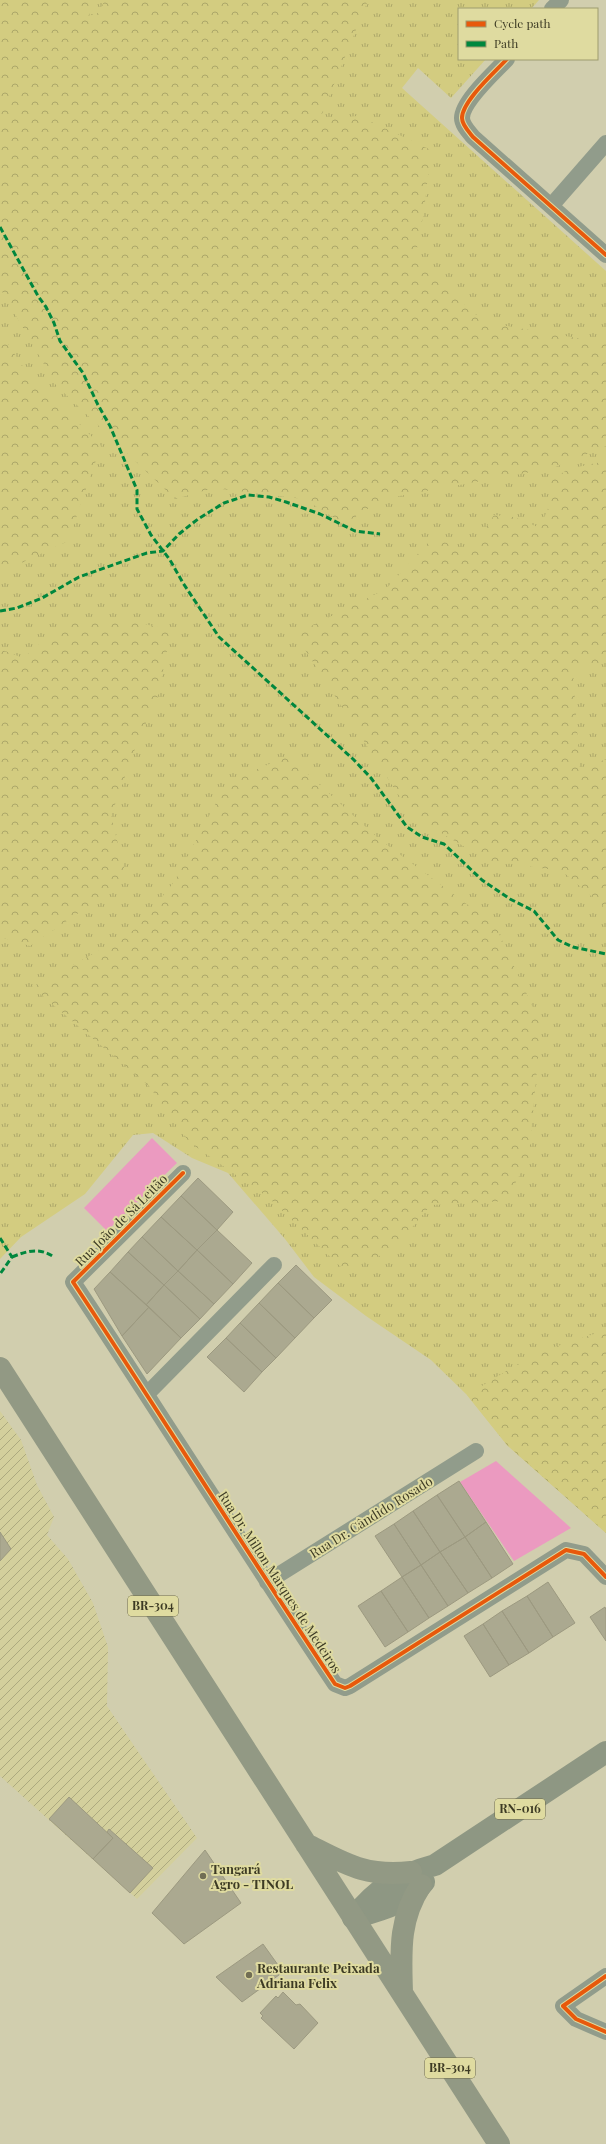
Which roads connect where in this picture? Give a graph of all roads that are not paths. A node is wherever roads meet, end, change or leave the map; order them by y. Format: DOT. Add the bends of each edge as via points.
graph roads {
  1 [pos="561,0"];
  2 [pos="553,8"];
  3 [pos="506,60"];
  4 [pos="606,143"];
  5 [pos="551,206"];
  6 [pos="606,255"];
  7 [pos="183,1173"];
  8 [pos="274,1265"];
  9 [pos="73,1282"];
  10 [pos="0,1368"];
  11 [pos="147,1394"];
  12 [pos="476,1451"];
  13 [pos="606,1577"];
  14 [pos="266,1582"];
  15 [pos="606,1752"];
  16 [pos="306,1844"];
  17 [pos="416,1879"];
  18 [pos="353,1918"];
  19 [pos="606,1976"];
  20 [pos="402,1993"];
  21 [pos="606,2032"];
  22 [pos="499,2144"];
  1 -- 2 [label="street"];
  3 -- 5 [label="street" via="471,98 464,108 462,118 473,137"];
  4 -- 5 [label="street"];
  5 -- 6 [label="street"];
  7 -- 9 [label="street, Rua João de Sá Leitão"];
  8 -- 11 [label="street"];
  9 -- 11 [label="street, Rua Dr. Milton Marques de Medeiros"];
  10 -- 16 [label="highway, BR-304"];
  11 -- 14 [label="street, Rua Dr. Milton Marques de Medeiros"];
  12 -- 14 [label="street, Rua Dr. Cândido Rosado"];
  13 -- 14 [label="street, Rua Dr. Milton Marques de Medeiros" via="584,1554 566,1550 345,1688 334,1684"];
  15 -- 17 [label="main road, RN-016"];
  16 -- 17 [label="highway" via="337,1860 373,1873"];
  16 -- 18 [label="highway, BR-304"];
  17 -- 18 [label="main road" via="395,1905"];
  17 -- 20 [label="highway" via="403,1927"];
  18 -- 20 [label="highway, BR-304"];
  19 -- 21 [label="street" via="563,2006 576,2018"];
  20 -- 22 [label="highway, BR-304"];
}
